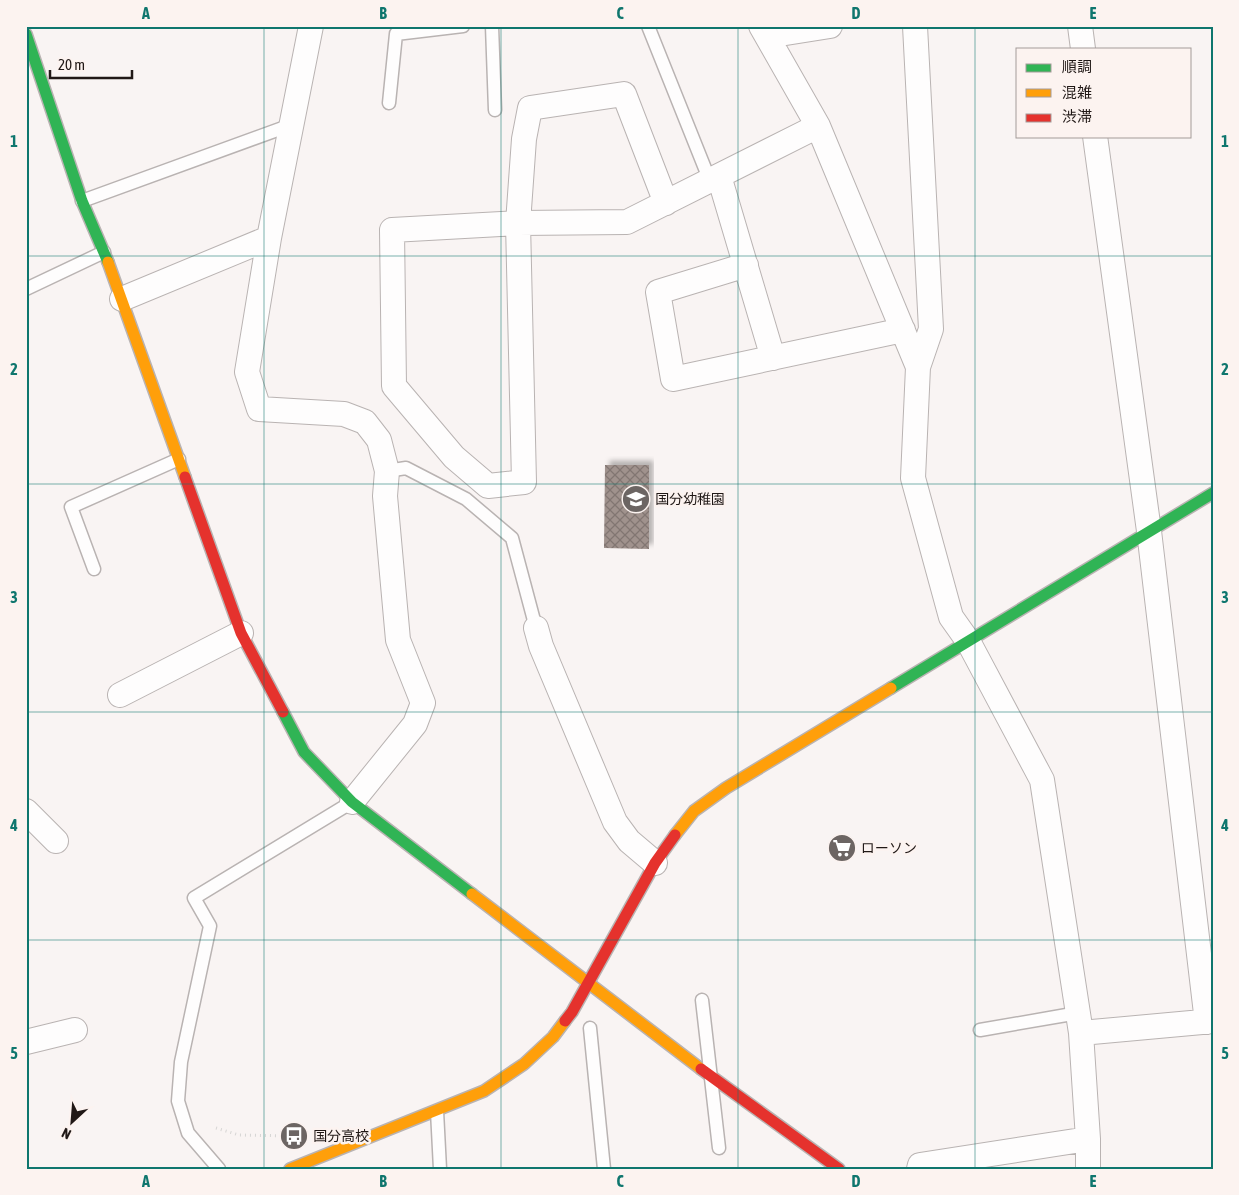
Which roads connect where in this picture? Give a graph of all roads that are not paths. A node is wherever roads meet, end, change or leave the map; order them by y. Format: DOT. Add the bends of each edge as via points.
graph roads {
  1 [pos="311,26"];
  2 [pos="463,26"];
  3 [pos="492,26"];
  4 [pos="648,26"];
  5 [pos="830,26"];
  6 [pos="915,26"];
  7 [pos="1080,26"];
  8 [pos="765,30"];
  9 [pos="26,34"];
  10 [pos="1083,48"];
  11 [pos="29,53"];
  12 [pos="389,103"];
  13 [pos="495,110"];
  14 [pos="291,124"];
  15 [pos="818,126"];
  16 [pos="1095,138"];
  17 [pos="714,179"];
  18 [pos="82,201"];
  19 [pos="666,203"];
  20 [pos="518,224"];
  21 [pos="269,238"];
  22 [pos="104,252"];
  23 [pos="746,265"];
  24 [pos="26,289"];
  25 [pos="122,299"];
  26 [pos="903,330"];
  27 [pos="773,358"];
  28 [pos="918,367"];
  29 [pos="179,459"];
  30 [pos="387,471"];
  31 [pos="1213,493"];
  32 [pos="1148,531"];
  33 [pos="94,570"];
  34 [pos="536,628"];
  35 [pos="241,633"];
  36 [pos="968,641"];
  37 [pos="120,695"];
  38 [pos="352,802"];
  39 [pos="26,811"];
  40 [pos="56,841"];
  41 [pos="655,863"];
  42 [pos="589,984"];
  43 [pos="702,1000"];
  44 [pos="1210,1022"];
  45 [pos="1080,1023"];
  46 [pos="590,1028"];
  47 [pos="75,1030"];
  48 [pos="980,1030"];
  49 [pos="26,1042"];
  50 [pos="710,1077"];
  51 [pos="437,1111"];
  52 [pos="1088,1139"];
  53 [pos="719,1148"];
  54 [pos="813,1149"];
  55 [pos="1031,1158"];
  56 [pos="294,1168"];
  57 [pos="219,1169"];
  58 [pos="440,1169"];
  59 [pos="604,1169"];
  60 [pos="818,1169"];
  61 [pos="839,1169"];
  62 [pos="919,1169"];
  63 [pos="1088,1169"];
  1 -- 14 [label="street"];
  2 -- 12 [label="lane" via="396,34"];
  3 -- 13 [label="lane"];
  4 -- 17 [label="lane"];
  5 -- 8 [label="street"];
  6 -- 28 [label="street" via="931,329"];
  7 -- 10 [label="street"];
  8 -- 15 [label="street"];
  9 -- 11 [label="street"];
  11 -- 18 [label="street"];
  14 -- 18 [label="lane"];
  14 -- 21 [label="street"];
  15 -- 17 [label="street"];
  15 -- 26 [label="street"];
  16 -- 32 [label="street"];
  17 -- 19 [label="street"];
  17 -- 23 [label="street"];
  18 -- 22 [label="street"];
  19 -- 20 [label="street" via="628,222"];
  19 -- 20 [label="street" via="624,94 530,108 524,139"];
  20 -- 20 [label="street" via="524,482 488,486 454,457 394,386 392,230"];
  21 -- 25 [label="street"];
  21 -- 30 [label="street" via="247,372 259,409 344,414 364,422 379,440"];
  22 -- 24 [label="lane"];
  22 -- 25 [label="street"];
  23 -- 27 [label="street"];
  23 -- 27 [label="street" via="658,292 672,379"];
  25 -- 29 [label="street"];
  26 -- 27 [label="street"];
  26 -- 28 [label="street"];
  28 -- 36 [label="street" via="913,478 951,617"];
  29 -- 33 [label="lane" via="71,507"];
  29 -- 35 [label="street"];
  30 -- 34 [label="lane" via="406,468 466,499 512,538"];
  30 -- 38 [label="street" via="385,496 398,640 423,702 415,724"];
  31 -- 32 [label="street"];
  32 -- 36 [label="street"];
  32 -- 44 [label="street"];
  34 -- 41 [label="street" via="615,822 629,841"];
  35 -- 37 [label="street"];
  35 -- 38 [label="street" via="304,752"];
  36 -- 41 [label="street" via="726,788 694,811"];
  36 -- 45 [label="street" via="1042,780"];
  38 -- 42 [label="street"];
  38 -- 57 [label="lane" via="194,898 210,926 181,1062 178,1101 188,1133"];
  39 -- 40 [label="street"];
  41 -- 42 [label="street"];
  42 -- 50 [label="street"];
  42 -- 51 [label="street" via="568,1018 524,1064 484,1091"];
  43 -- 50 [label="lane"];
  44 -- 45 [label="street"];
  45 -- 48 [label="lane"];
  45 -- 52 [label="street"];
  46 -- 59 [label="lane"];
  47 -- 49 [label="street"];
  50 -- 53 [label="lane"];
  50 -- 54 [label="street"];
  51 -- 56 [label="street"];
  51 -- 58 [label="lane"];
  52 -- 55 [label="street"];
  52 -- 63 [label="street"];
  54 -- 60 [label="lane"];
  54 -- 61 [label="street"];
  55 -- 62 [label="street" via="920,1165"];
}
